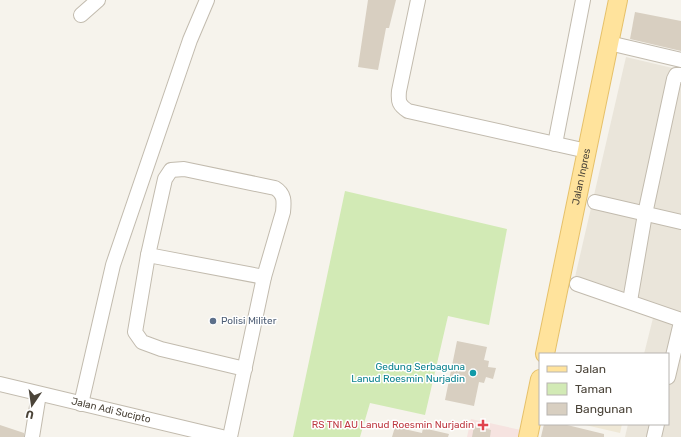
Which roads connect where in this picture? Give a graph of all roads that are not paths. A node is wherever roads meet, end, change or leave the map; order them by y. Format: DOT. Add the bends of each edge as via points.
graph roads {
  1 [pos="98,0"];
  2 [pos="207,0"];
  3 [pos="418,0"];
  4 [pos="583,0"];
  5 [pos="618,0"];
  6 [pos="81,15"];
  7 [pos="609,43"];
  8 [pos="681,60"];
  9 [pos="681,75"];
  10 [pos="554,144"];
  11 [pos="587,151"];
  12 [pos="595,202"];
  13 [pos="645,214"];
  14 [pos="681,222"];
  15 [pos="148,255"];
  16 [pos="264,277"];
  17 [pos="578,284"];
  18 [pos="630,301"];
  19 [pos="681,321"];
  20 [pos="545,353"];
  21 [pos="245,369"];
  22 [pos="669,373"];
  23 [pos="0,384"];
  24 [pos="539,384"];
  25 [pos="39,394"];
  26 [pos="81,404"];
  27 [pos="657,425"];
  28 [pos="172,431"];
  29 [pos="32,437"];
  30 [pos="222,437"];
  31 [pos="230,437"];
  32 [pos="528,437"];
  33 [pos="654,437"];
  1 -- 6 [label="street"];
  2 -- 26 [label="street" via="190,40 113,264"];
  3 -- 10 [label="street" via="398,101 401,106 408,111"];
  4 -- 10 [label="street"];
  5 -- 7 [label="main road, Jalan Inpres"];
  7 -- 8 [label="street"];
  7 -- 11 [label="main road, Jalan Inpres"];
  9 -- 13 [label="street" via="674,78"];
  10 -- 11 [label="street"];
  11 -- 20 [label="main road, Jalan Inpres"];
  12 -- 13 [label="street"];
  13 -- 14 [label="street"];
  13 -- 18 [label="street"];
  15 -- 16 [label="street"];
  15 -- 16 [label="street" via="165,179 171,170 184,168 280,191 284,201 283,212"];
  15 -- 21 [label="street" via="135,332 142,342"];
  16 -- 21 [label="street"];
  17 -- 18 [label="street"];
  18 -- 19 [label="street"];
  19 -- 22 [label="street"];
  21 -- 31 [label="street"];
  23 -- 25 [label="street, Jalan Adi Sucipto"];
  24 -- 32 [label="main road"];
  25 -- 26 [label="street, Jalan Adi Sucipto"];
  25 -- 29 [label="street"];
  26 -- 28 [label="street, Jalan Adi Sucipto"];
  27 -- 33 [label="street"];
  28 -- 30 [label="street, Jalan Adi Sucipto"];
}
